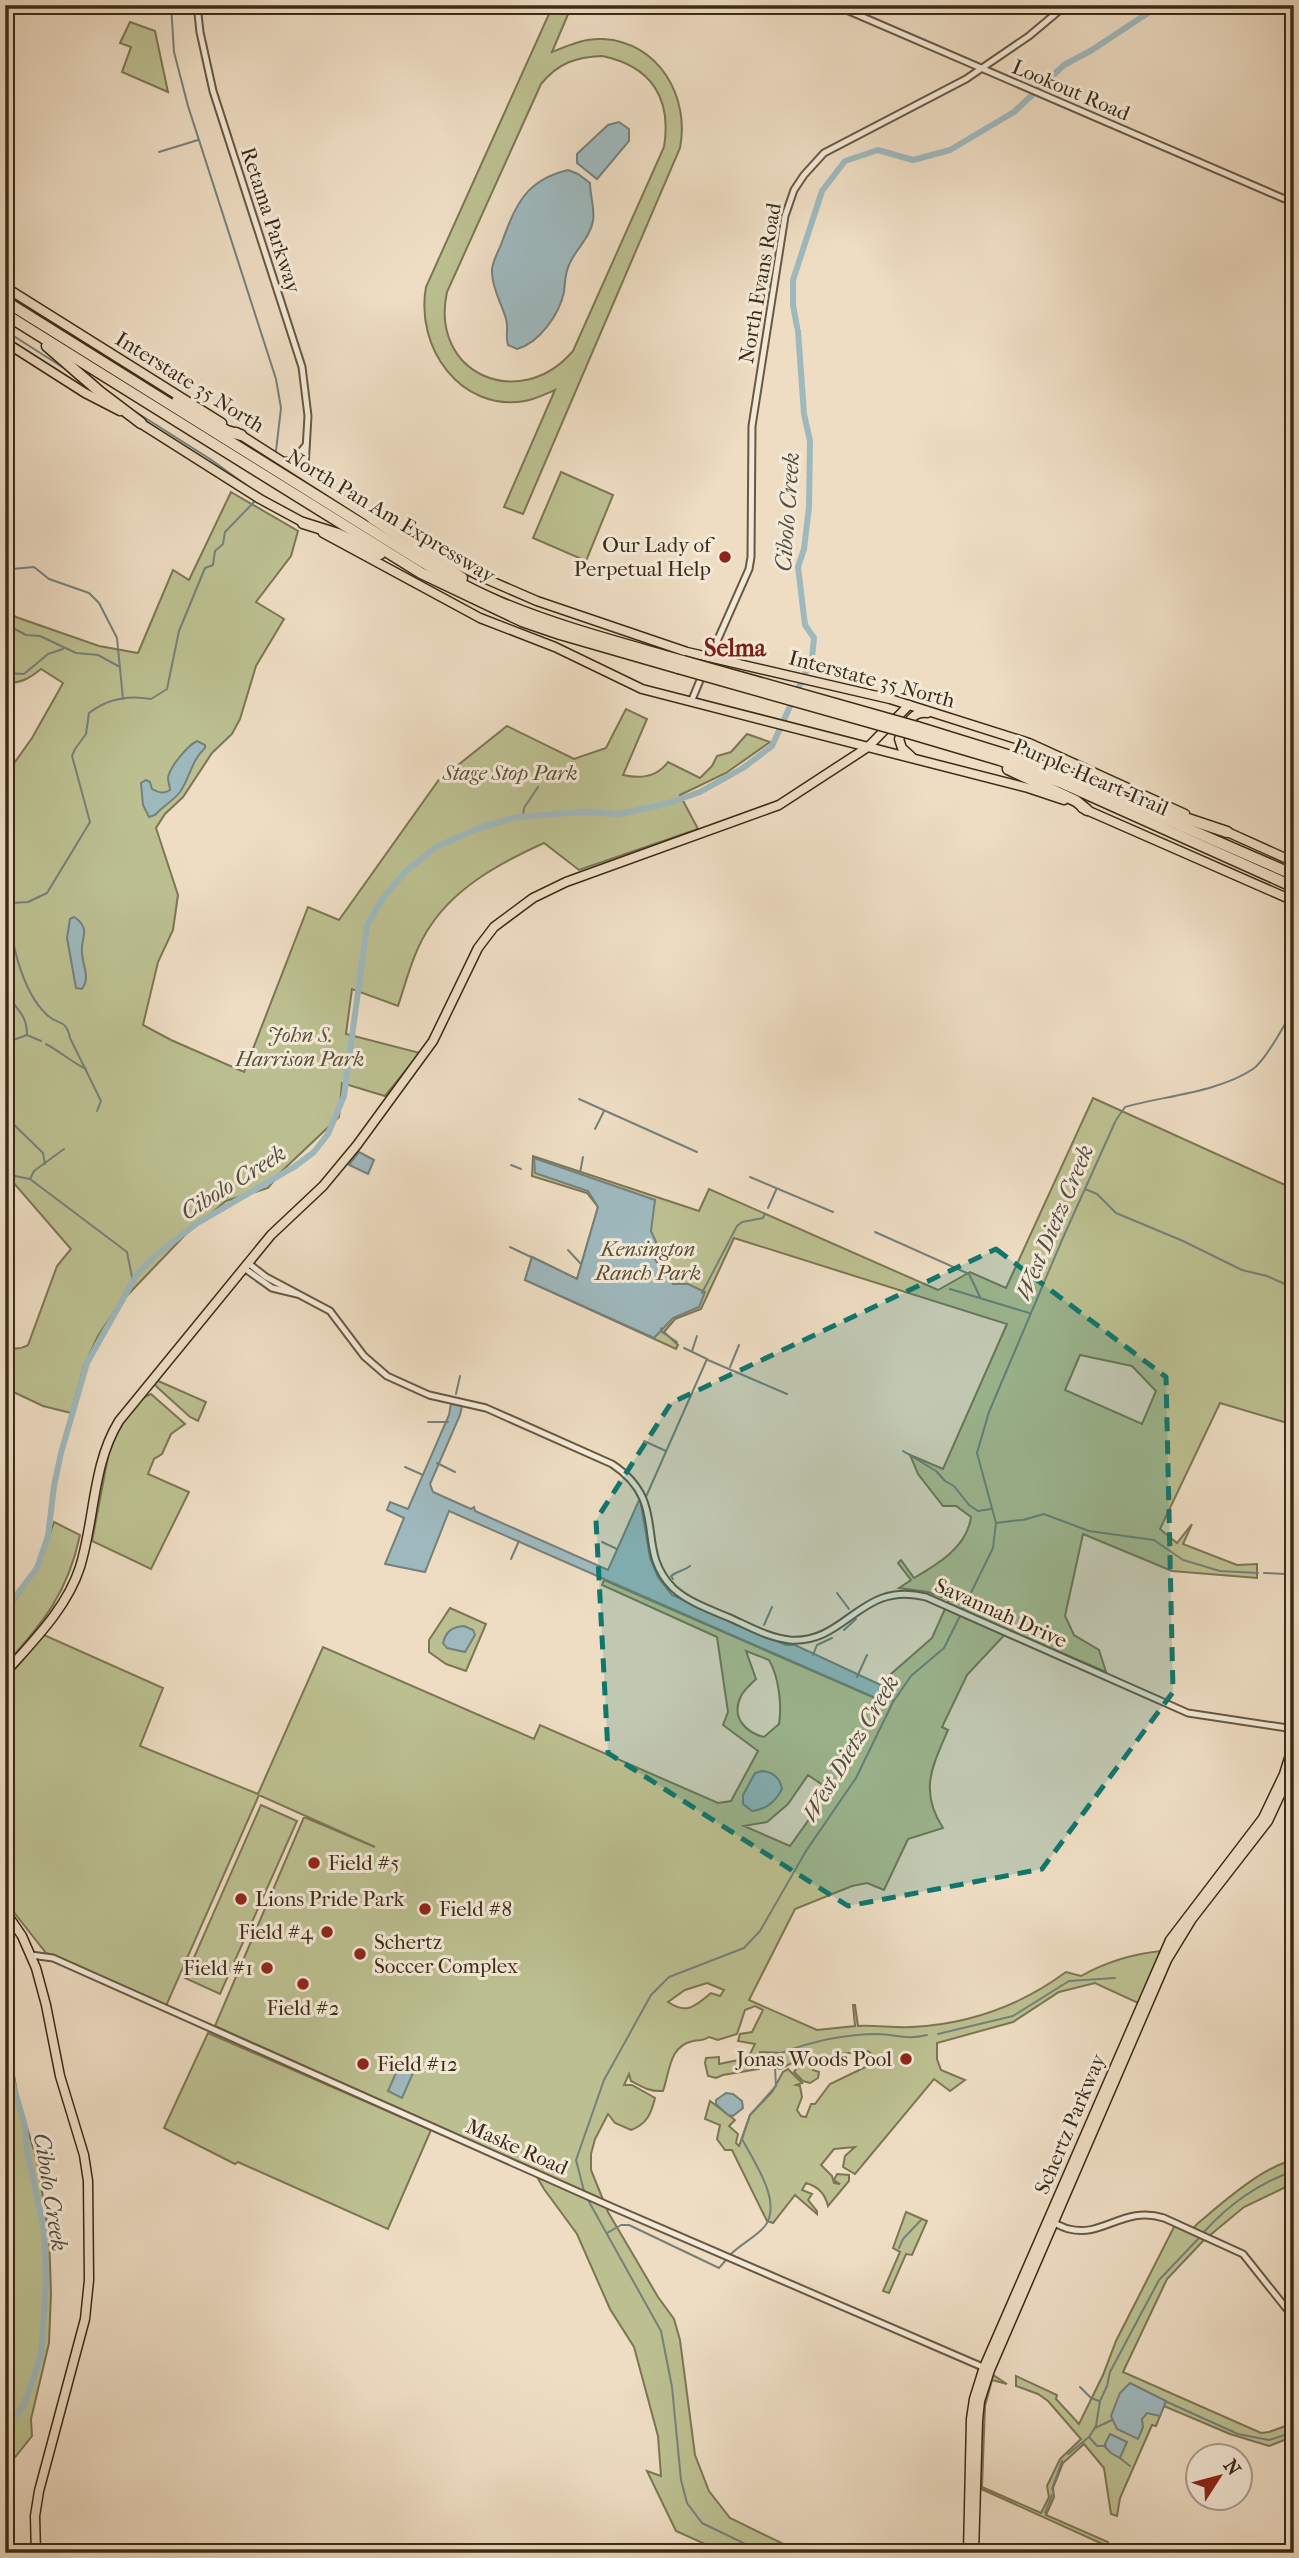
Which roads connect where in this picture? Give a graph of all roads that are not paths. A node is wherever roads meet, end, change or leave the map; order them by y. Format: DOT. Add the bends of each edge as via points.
graph roads {
  1 [pos="197,5"];
  2 [pos="835,5"];
  3 [pos="1066,5"];
  4 [pos="961,60"];
  5 [pos="994,61"];
  6 [pos="982,69"];
  7 [pos="1002,78"];
  8 [pos="966,79"];
  9 [pos="1294,203"];
  10 [pos="5,287"];
  11 [pos="5,302"];
  12 [pos="5,314"];
  13 [pos="29,329"];
  14 [pos="5,342"];
  15 [pos="92,355"];
  16 [pos="141,423"];
  17 [pos="241,435"];
  18 [pos="306,444"];
  19 [pos="287,461"];
  20 [pos="311,479"];
  21 [pos="372,518"];
  22 [pos="303,523"];
  23 [pos="403,562"];
  24 [pos="500,603"];
  25 [pos="710,658"];
  26 [pos="680,664"];
  27 [pos="788,695"];
  28 [pos="691,702"];
  29 [pos="909,705"];
  30 [pos="944,716"];
  31 [pos="915,731"];
  32 [pos="838,740"];
  33 [pos="868,747"];
  34 [pos="969,752"];
  35 [pos="917,760"];
  36 [pos="843,764"];
  37 [pos="1105,792"];
  38 [pos="1087,810"];
  39 [pos="1227,832"];
  40 [pos="1294,862"];
  41 [pos="1294,875"];
  42 [pos="1294,887"];
  43 [pos="1294,901"];
  44 [pos="246,1265"];
  45 [pos="1294,1502"];
  46 [pos="1294,1576"];
  47 [pos="5,1673"];
  48 [pos="1294,1729"];
  49 [pos="1294,1742"];
  50 [pos="1294,1765"];
  51 [pos="5,1911"];
  52 [pos="31,1955"];
  53 [pos="1051,2221"];
  54 [pos="1294,2318"];
  55 [pos="987,2369"];
  56 [pos="36,2553"];
  57 [pos="968,2553"];
  58 [pos="974,2553"];
  1 -- 18 [label="street, Retama Parkway" via="213,91 302,367"];
  2 -- 4 [label="street, Lookout Road"];
  3 -- 5 [label="street, North Evans Road"];
  4 -- 6 [label="street, Lookout Road"];
  4 -- 8 [label="street" via="968,69"];
  5 -- 6 [label="street, North Evans Road"];
  5 -- 7 [label="street"];
  6 -- 7 [label="street, Lookout Road"];
  6 -- 8 [label="street, North Evans Road"];
  7 -- 9 [label="street, Lookout Road"];
  8 -- 25 [label="street, North Evans Road" via="824,153 794,190 780,241 752,426 749,569"];
  10 -- 17 [label="main road, Interstate 35 North"];
  11 -- 15 [label="highway, North Pan Am Expressway"];
  12 -- 13 [label="highway, North Pan Am Expressway"];
  13 -- 16 [label="highway"];
  13 -- 23 [label="highway, North Pan Am Expressway"];
  14 -- 16 [label="main road"];
  15 -- 17 [label="highway"];
  15 -- 24 [label="highway, North Pan Am Expressway" via="423,562"];
  16 -- 22 [label="main road"];
  17 -- 19 [label="main road, Interstate 35 North"];
  18 -- 19 [label="street" via="298,457"];
  18 -- 20 [label="street, Retama Parkway" via="305,467"];
  19 -- 20 [label="main road, Interstate 35 North"];
  20 -- 21 [label="main road, Interstate 35 North"];
  21 -- 24 [label="highway"];
  21 -- 25 [label="main road, Interstate 35 North" via="446,560 537,601"];
  22 -- 23 [label="highway"];
  22 -- 28 [label="main road" via="481,618 642,689"];
  23 -- 26 [label="highway, North Pan Am Expressway" via="522,621"];
  24 -- 26 [label="highway, North Pan Am Expressway"];
  25 -- 28 [label="street, North Evans Road"];
  25 -- 29 [label="main road, Interstate 35 North"];
  26 -- 27 [label="highway, North Pan Am Expressway, bridge"];
  27 -- 31 [label="highway, Purple Heart Trail, bridge"];
  28 -- 32 [label="main road"];
  29 -- 30 [label="main road, Interstate 35 North"];
  29 -- 33 [label="main road"];
  30 -- 35 [label="main road" via="921,713 911,718 899,743"];
  30 -- 39 [label="main road, Interstate 35 North" via="1045,749"];
  31 -- 34 [label="highway, Purple Heart Trail"];
  31 -- 37 [label="highway, Purple Heart Trail" via="1032,761"];
  32 -- 33 [label="main road"];
  32 -- 36 [label="main road" via="849,752"];
  33 -- 35 [label="main road"];
  33 -- 36 [label="main road"];
  34 -- 38 [label="highway"];
  34 -- 42 [label="highway, Purple Heart Trail" via="1060,782"];
  35 -- 38 [label="main road" via="1028,788"];
  36 -- 44 [label="main road" via="779,805 566,882 503,919 478,948 433,1041 357,1145"];
  37 -- 39 [label="highway"];
  37 -- 41 [label="highway, Purple Heart Trail"];
  38 -- 43 [label="main road"];
  39 -- 40 [label="main road, Interstate 35 North"];
  44 -- 47 [label="main road" via="114,1429 73,1585"];
  44 -- 48 [label="street, Savannah Drive" via="330,1311 371,1364 387,1376 429,1395 486,1408 612,1464 642,1493 654,1555 664,1577 684,1597 718,1613 780,1638 804,1639 827,1632 868,1603 893,1594 920,1595 1188,1713"];
  45 -- 46 [label="main road"];
  49 -- 53 [label="main road, Schertz Parkway" via="1263,1818 1170,1940"];
  50 -- 53 [label="main road, Schertz Parkway" via="1268,1821 1176,1943"];
  51 -- 52 [label="main road"];
  52 -- 55 [label="street, Maske Road" via="53,1958"];
  52 -- 56 [label="main road" via="89,2187 85,2319 39,2491"];
  53 -- 54 [label="street" via="1070,2230 1086,2230 1130,2215 1164,2218 1243,2254"];
  53 -- 55 [label="main road, Schertz Parkway"];
  55 -- 57 [label="main road, Schertz Parkway" via="971,2419"];
  55 -- 58 [label="main road, Schertz Parkway" via="978,2420"];
}
